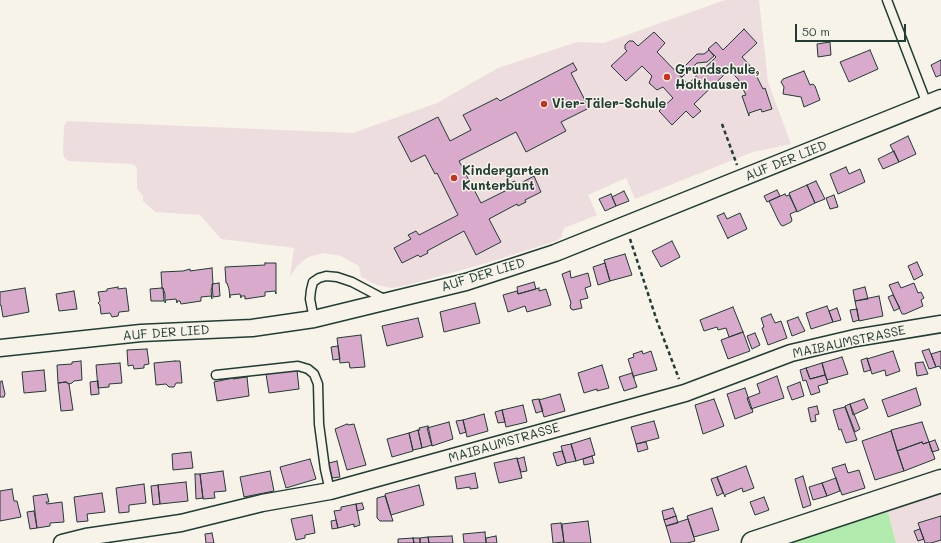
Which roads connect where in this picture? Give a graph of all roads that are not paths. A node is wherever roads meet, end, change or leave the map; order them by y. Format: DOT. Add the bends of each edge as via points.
graph roads {
  1 [pos="887,0"];
  2 [pos="934,101"];
  3 [pos="388,301"];
  4 [pos="314,319"];
  5 [pos="941,324"];
  6 [pos="0,348"];
  7 [pos="216,375"];
  8 [pos="941,481"];
  9 [pos="330,491"];
  10 [pos="62,543"];
  11 [pos="753,543"];
  1 -- 2 [label="lane"];
  2 -- 3 [label="street, AUF DER LIED" via="555,253 466,282"];
  3 -- 4 [label="street, AUF DER LIED"];
  3 -- 4 [label="lane" via="352,282 326,276 313,282 310,299"];
  4 -- 6 [label="street, AUF DER LIED" via="252,328 141,334"];
  5 -- 9 [label="street, MAIBAUMSTRASSE" via="855,338 791,353 685,393"];
  7 -- 9 [label="lane" via="298,366 314,374 318,384 319,424"];
  8 -- 11 [label="main road"];
  9 -- 10 [label="street, MAIBAUMSTRASSE" via="262,503 181,523"];
}
